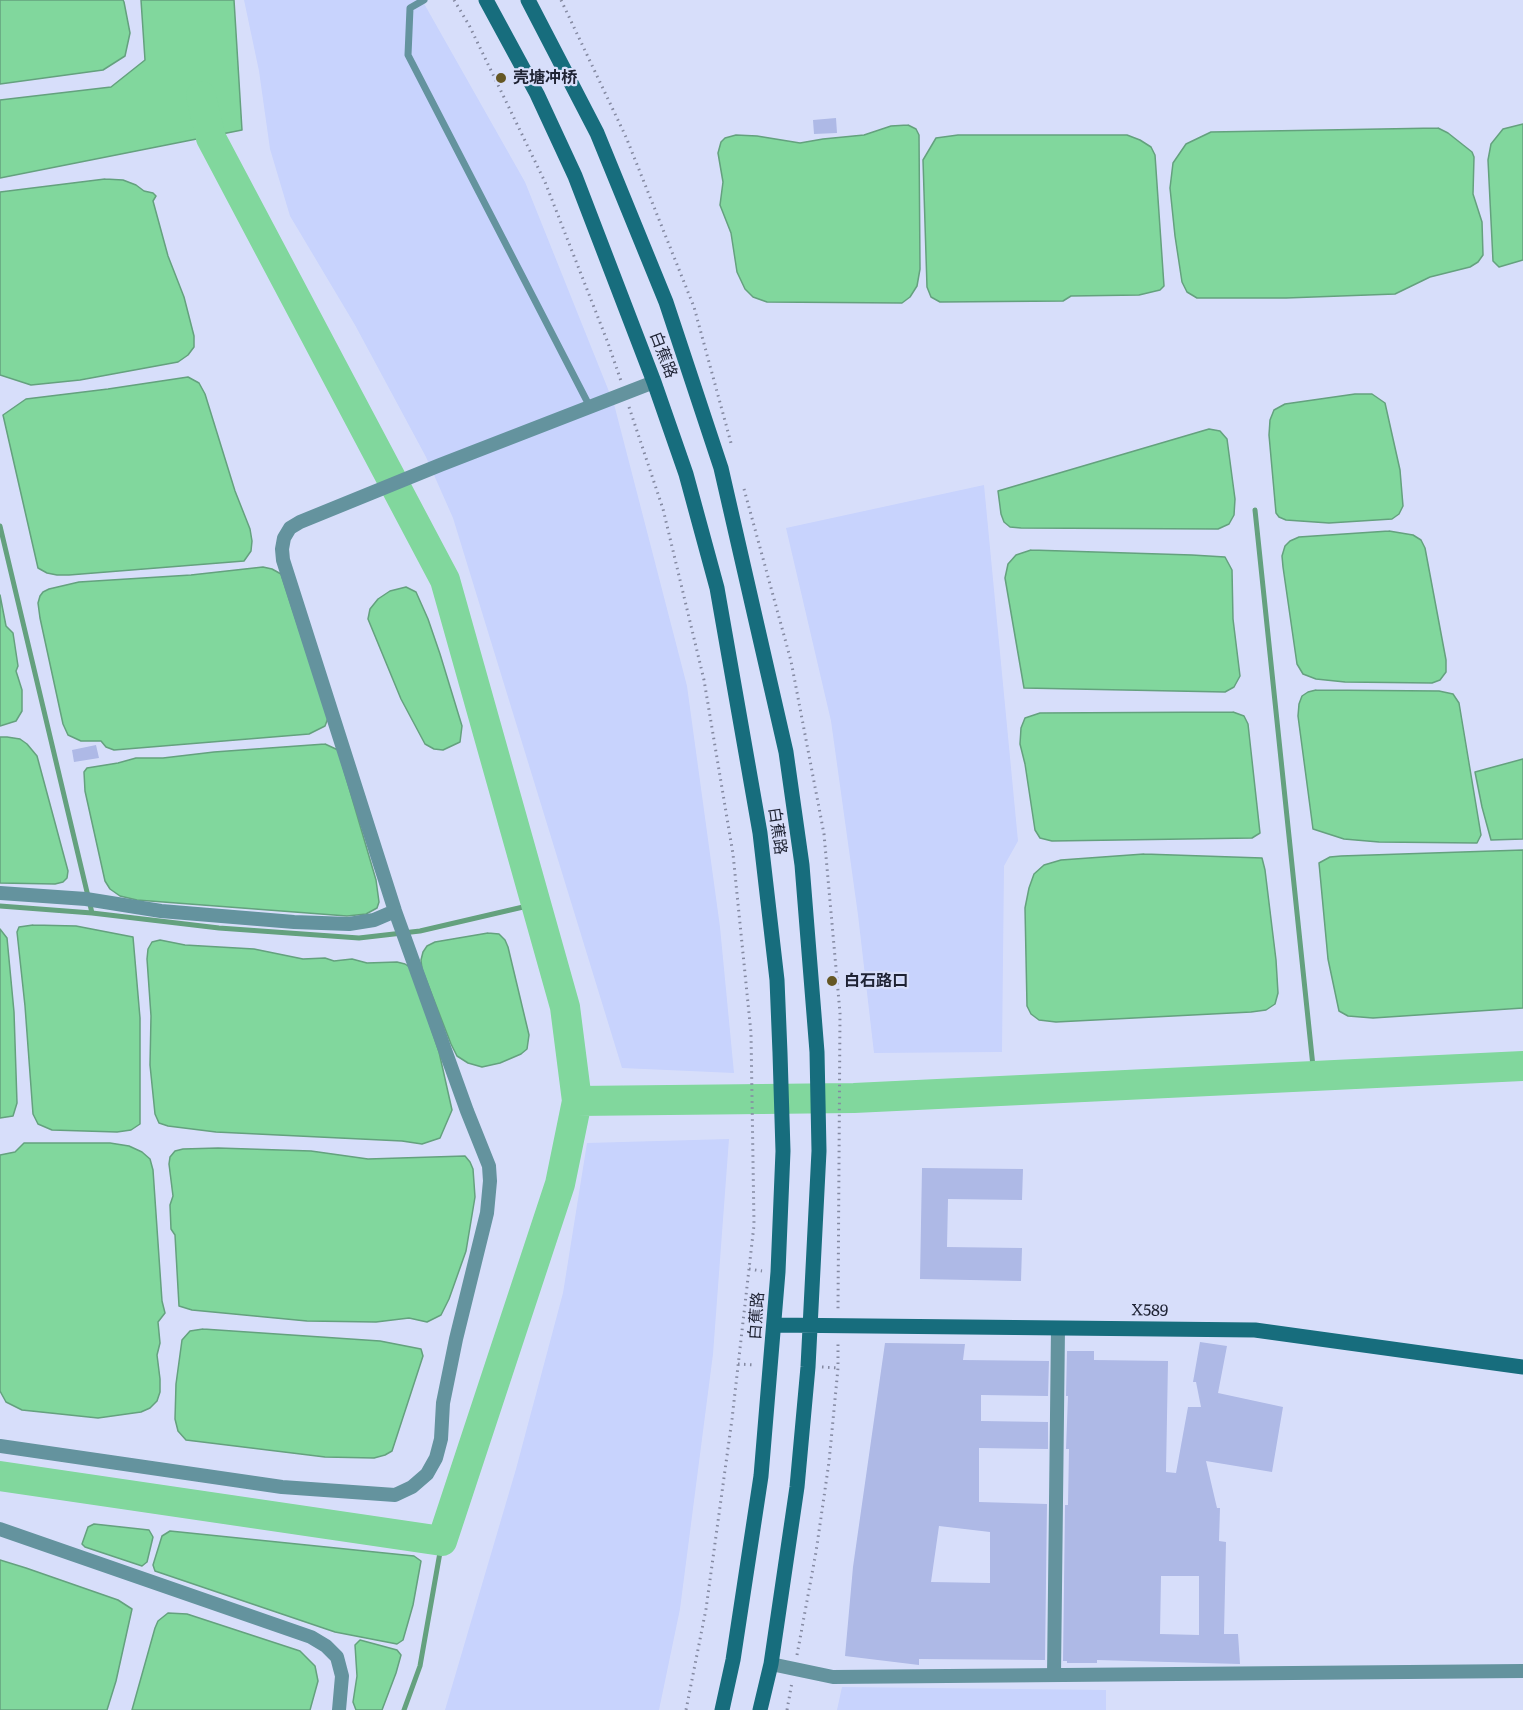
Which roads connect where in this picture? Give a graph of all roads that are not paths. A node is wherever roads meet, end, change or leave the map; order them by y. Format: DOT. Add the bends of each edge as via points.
graph roads {
  1 [pos="424,0"];
  2 [pos="486,0"];
  3 [pos="528,0"];
  4 [pos="654,382"];
  5 [pos="590,407"];
  6 [pos="0,893"];
  7 [pos="397,917"];
  8 [pos="774,1325"];
  9 [pos="810,1326"];
  10 [pos="1058,1328"];
  11 [pos="1523,1367"];
  12 [pos="0,1446"];
  13 [pos="0,1529"];
  14 [pos="771,1664"];
  15 [pos="1523,1671"];
  16 [pos="1054,1675"];
  17 [pos="339,1710"];
  18 [pos="722,1710"];
  19 [pos="760,1710"];
  1 -- 5 [label="lane" via="410,8 408,55"];
  2 -- 4 [label="main road, 白蕉路" via="537,94 574,176"];
  3 -- 9 [label="main road, 白蕉路" via="597,133 666,302 721,468 786,752 802,865 817,1052 819,1151"];
  4 -- 5 [label="street"];
  4 -- 8 [label="main road, 白蕉路" via="686,474 719,599 760,833 777,980 783,1151"];
  5 -- 7 [label="street" via="300,522 284,538 284,560"];
  6 -- 7 [label="street" via="294,922 349,924"];
  7 -- 12 [label="street" via="489,1166 490,1181 487,1213 443,1403 441,1439 427,1474 395,1495 282,1487"];
  8 -- 9 [label="main road, X589 / X589"];
  8 -- 18 [label="main road, 白蕉路" via="761,1476 734,1660"];
  9 -- 10 [label="main road, X589 / X589"];
  9 -- 14 [label="main road, 白蕉路" via="797,1487"];
  10 -- 11 [label="main road, X589 / X589" via="1255,1330"];
  10 -- 16 [label="street"];
  13 -- 17 [label="street" via="311,1637 337,1657 342,1676"];
  14 -- 16 [label="street" via="833,1677"];
  14 -- 19 [label="main road, 白蕉路"];
  15 -- 16 [label="street"];
}
